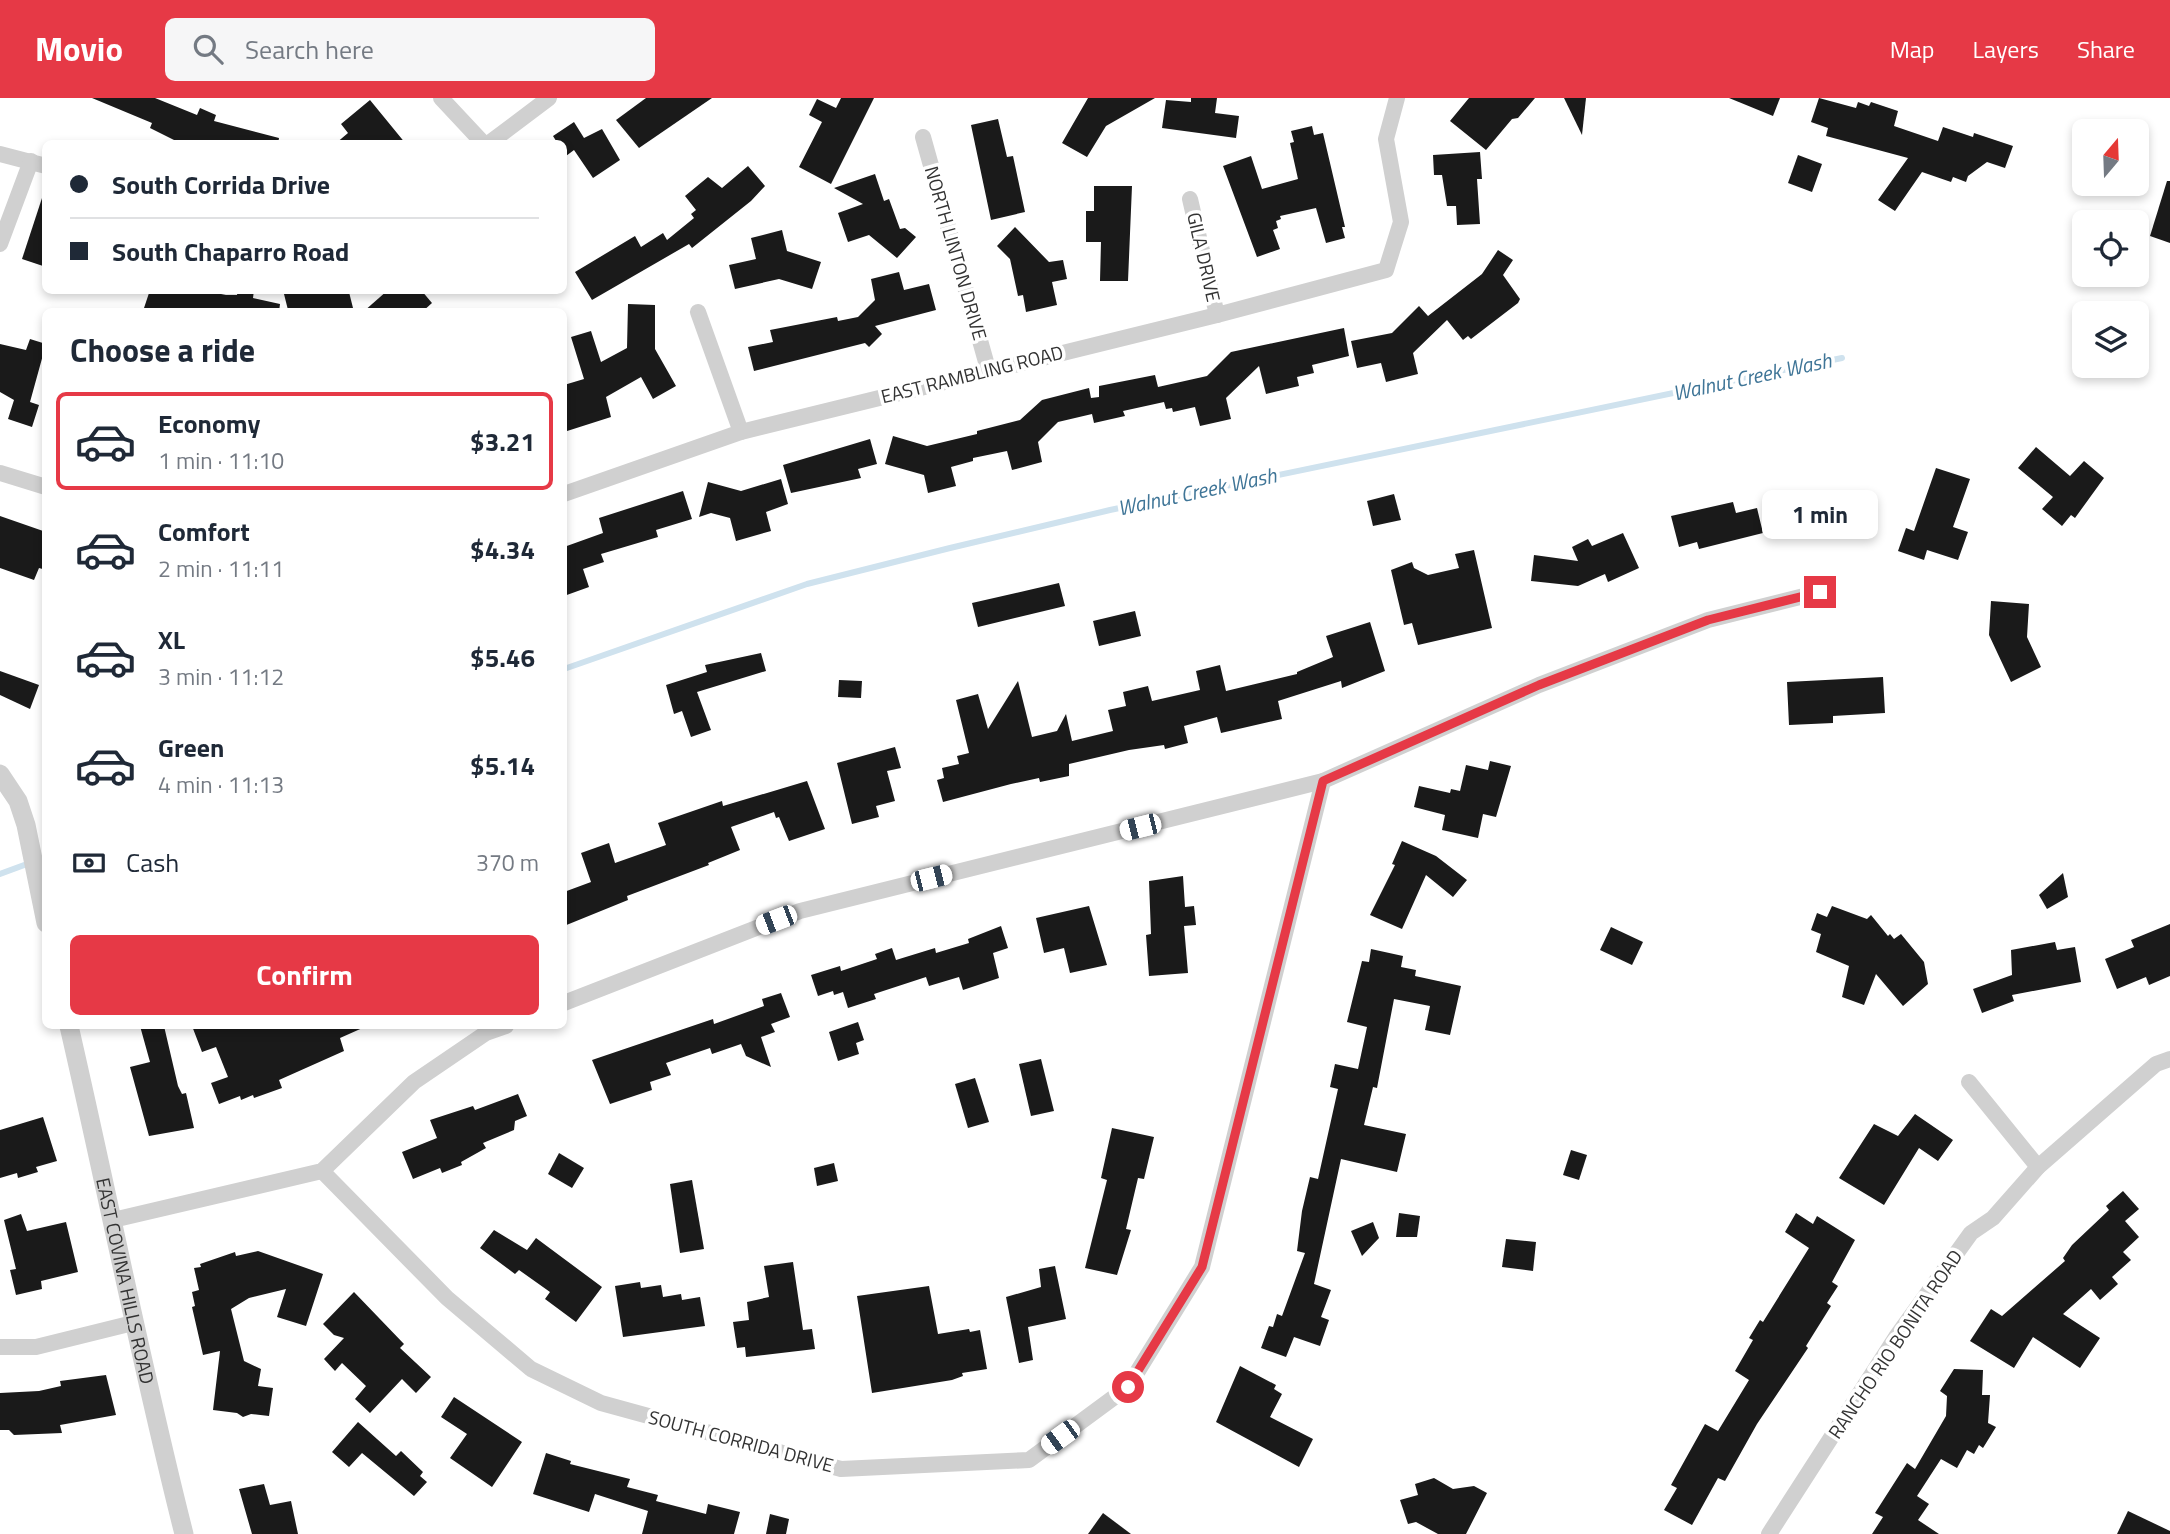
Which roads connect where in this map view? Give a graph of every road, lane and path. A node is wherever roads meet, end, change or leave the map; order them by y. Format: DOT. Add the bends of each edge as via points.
graph roads {
  1 [pos="441,98"];
  2 [pos="549,98"];
  3 [pos="1397,98"];
  4 [pos="923,137"];
  5 [pos="482,140"];
  6 [pos="491,140"];
  7 [pos="0,155"];
  8 [pos="38,164"];
  9 [pos="1190,199"];
  10 [pos="0,244"];
  11 [pos="698,312"];
  12 [pos="1217,315"];
  13 [pos="988,369"];
  14 [pos="741,432"];
  15 [pos="0,473"];
  16 [pos="42,486"];
  17 [pos="567,493"];
  18 [pos="1820,592"];
  19 [pos="0,774"];
  20 [pos="1323,781"];
  21 [pos="42,905"];
  22 [pos="567,1002"];
  23 [pos="70,1029"];
  24 [pos="497,1029"];
  25 [pos="2170,1059"];
  26 [pos="1969,1082"];
  27 [pos="2038,1167"];
  28 [pos="323,1171"];
  29 [pos="113,1220"];
  30 [pos="133,1323"];
  31 [pos="0,1347"];
  32 [pos="184,1534"];
  33 [pos="1769,1534"];
  1 -- 5 [label="street"];
  2 -- 6 [label="street"];
  3 -- 12 [label="street, EAST RAMBLING ROAD" via="1387,139 1401,222 1386,270"];
  4 -- 13 [label="street, NORTH LINTON DRIVE"];
  7 -- 8 [label="street"];
  8 -- 10 [label="street"];
  9 -- 12 [label="street, GILA DRIVE"];
  11 -- 14 [label="street"];
  12 -- 13 [label="street, EAST RAMBLING ROAD"];
  13 -- 14 [label="street, EAST RAMBLING ROAD"];
  14 -- 17 [label="street, EAST RAMBLING ROAD"];
  15 -- 16 [label="street"];
  18 -- 20 [label="street" via="1695,625 1539,685"];
  19 -- 21 [label="street" via="18,802"];
  20 -- 22 [label="street" via="800,911"];
  20 -- 28 [label="street, SOUTH CORRIDA DRIVE" via="1202,1267 1128,1387 1029,1460 841,1469 601,1403 520,1360 447,1298"];
  23 -- 29 [label="street, EAST COVINA HILLS ROAD"];
  24 -- 28 [label="street" via="414,1082"];
  25 -- 27 [label="street, RANCHO RIO BONITA ROAD" via="2156,1064"];
  26 -- 27 [label="street"];
  27 -- 33 [label="street, RANCHO RIO BONITA ROAD" via="1993,1218 1971,1233 1896,1337"];
  28 -- 29 [label="street"];
  29 -- 30 [label="street, EAST COVINA HILLS ROAD"];
  30 -- 31 [label="street" via="36,1347"];
  30 -- 32 [label="street, EAST COVINA HILLS ROAD"];
}
